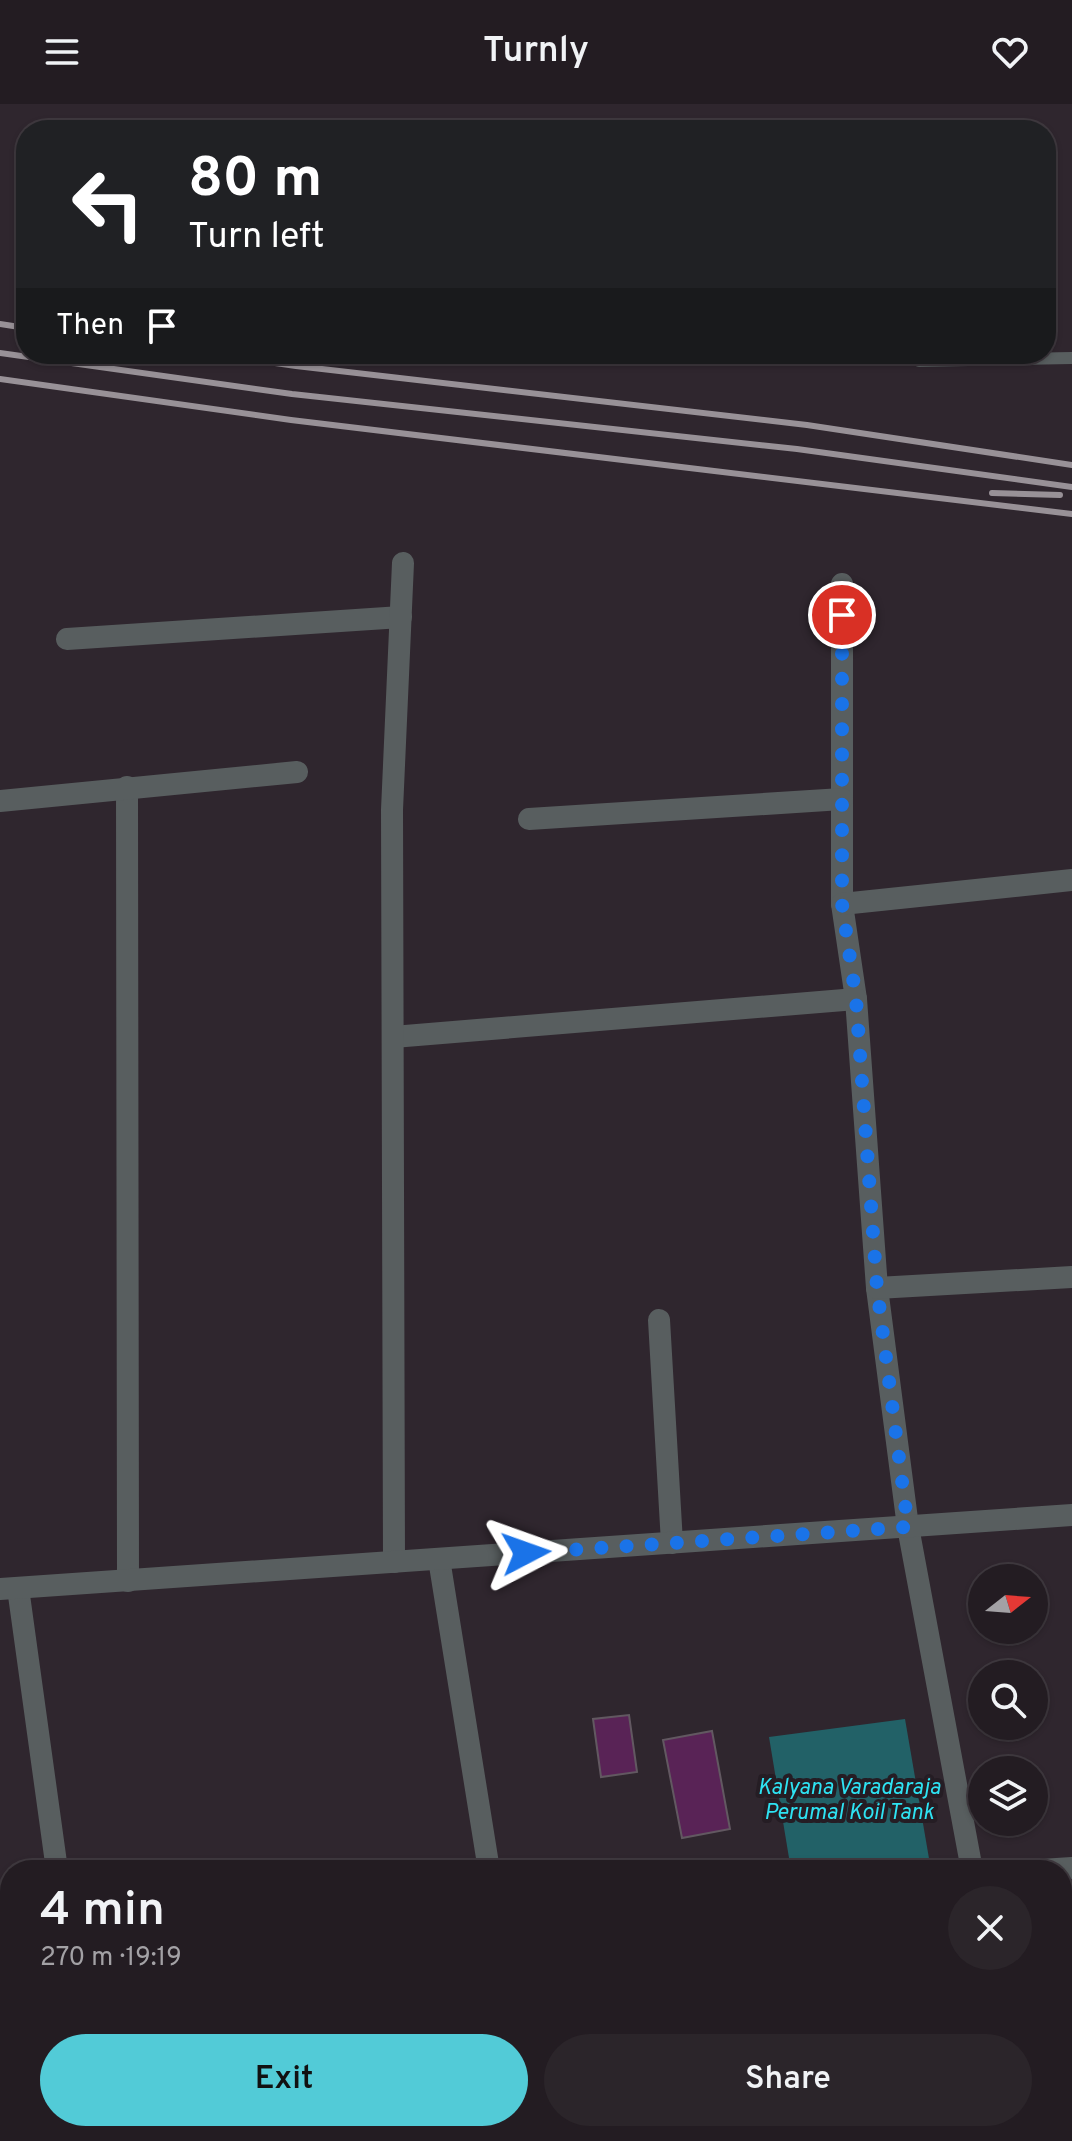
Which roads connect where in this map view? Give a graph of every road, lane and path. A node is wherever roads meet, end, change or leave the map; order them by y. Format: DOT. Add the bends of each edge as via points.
graph roads {
  1 [pos="403,563"];
  2 [pos="842,584"];
  3 [pos="401,617"];
  4 [pos="67,639"];
  5 [pos="297,772"];
  6 [pos="127,787"];
  7 [pos="842,799"];
  8 [pos="0,801"];
  9 [pos="529,819"];
  10 [pos="1072,880"];
  11 [pos="842,904"];
  12 [pos="856,999"];
  13 [pos="393,1037"];
  14 [pos="1072,1277"];
  15 [pos="877,1288"];
  16 [pos="659,1320"];
  17 [pos="1072,1515"];
  18 [pos="908,1527"];
  19 [pos="672,1543"];
  20 [pos="439,1559"];
  21 [pos="394,1562"];
  22 [pos="128,1581"];
  23 [pos="9,1588"];
  24 [pos="55,1860"];
  25 [pos="487,1860"];
  26 [pos="970,1860"];
  1 -- 3 [label="street"];
  2 -- 7 [label="street"];
  3 -- 4 [label="street"];
  3 -- 13 [label="street" via="392,810"];
  5 -- 6 [label="street"];
  6 -- 8 [label="street"];
  6 -- 22 [label="street"];
  7 -- 9 [label="street"];
  7 -- 11 [label="street"];
  10 -- 11 [label="street"];
  11 -- 12 [label="street"];
  12 -- 13 [label="street"];
  12 -- 15 [label="street"];
  13 -- 21 [label="street"];
  14 -- 15 [label="street"];
  15 -- 18 [label="street"];
  16 -- 19 [label="street"];
  17 -- 18 [label="street"];
  18 -- 19 [label="street"];
  18 -- 26 [label="street"];
  19 -- 20 [label="street"];
  20 -- 21 [label="street"];
  20 -- 25 [label="street"];
  21 -- 22 [label="street"];
  22 -- 23 [label="street"];
  23 -- 24 [label="street"];
}
